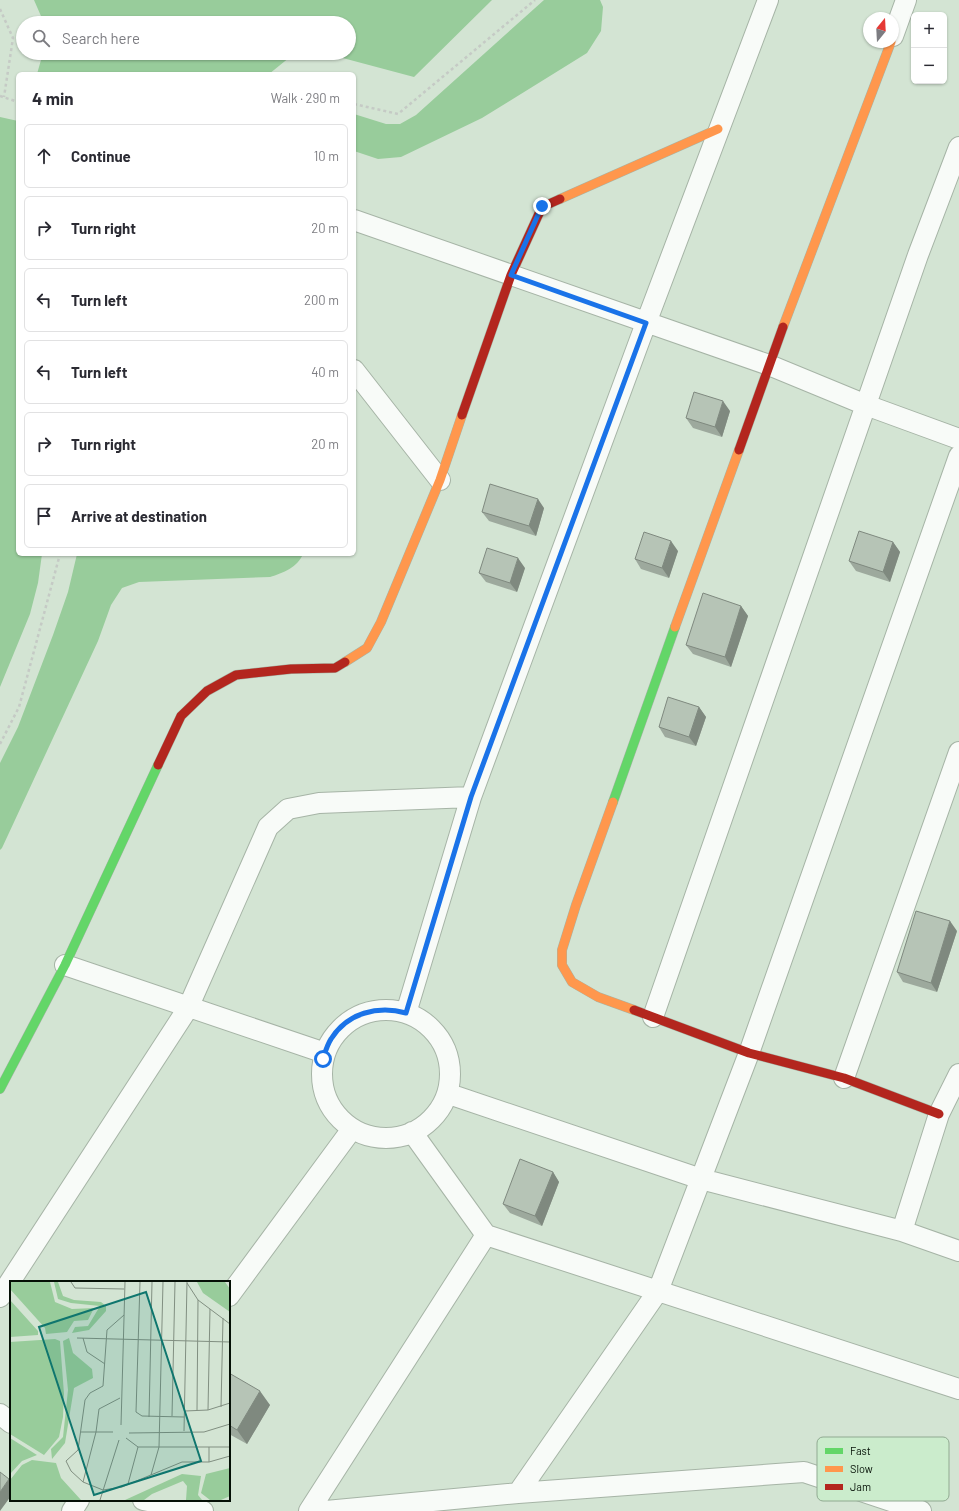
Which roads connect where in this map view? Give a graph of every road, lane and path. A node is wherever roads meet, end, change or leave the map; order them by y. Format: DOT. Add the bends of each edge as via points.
graph roads {
  1 [pos="535,0"];
  2 [pos="768,0"];
  3 [pos="906,0"];
  4 [pos="0,9"];
  5 [pos="899,19"];
  6 [pos="889,48"];
  7 [pos="0,96"];
  8 [pos="4,97"];
  9 [pos="16,101"];
  10 [pos="356,104"];
  11 [pos="718,129"];
  12 [pos="959,146"];
  13 [pos="356,221"];
  14 [pos="511,275"];
  15 [pos="646,323"];
  16 [pos="769,365"];
  17 [pos="356,373"];
  18 [pos="866,405"];
  19 [pos="959,439"];
  20 [pos="959,456"];
  21 [pos="440,480"];
  22 [pos="59,556"];
  23 [pos="0,744"];
  24 [pos="959,752"];
  25 [pos="471,797"];
  26 [pos="65,965"];
  27 [pos="188,1008"];
  28 [pos="406,1013"];
  29 [pos="653,1017"];
  30 [pos="325,1053"];
  31 [pos="749,1053"];
  32 [pos="959,1074"];
  33 [pos="844,1078"];
  34 [pos="0,1089"];
  35 [pos="449,1094"];
  36 [pos="939,1114"];
  37 [pos="352,1129"];
  38 [pos="412,1132"];
  39 [pos="701,1179"];
  40 [pos="902,1231"];
  41 [pos="486,1235"];
  42 [pos="959,1252"];
  43 [pos="10,1281"];
  44 [pos="10,1282"];
  45 [pos="658,1291"];
  46 [pos="230,1295"];
  47 [pos="0,1297"];
  48 [pos="959,1389"];
  49 [pos="0,1414"];
  50 [pos="10,1422"];
  51 [pos="817,1476"];
  52 [pos="518,1493"];
  53 [pos="78,1501"];
  54 [pos="148,1501"];
  55 [pos="891,1501"];
  56 [pos="72,1511"];
  57 [pos="203,1511"];
  58 [pos="310,1511"];
  59 [pos="326,1511"];
  60 [pos="921,1511"];
  1 -- 10 [label="path" via="398,114"];
  2 -- 11 [label="street"];
  3 -- 5 [label="street"];
  4 -- 8 [label="path" via="13,38"];
  6 -- 16 [label="street"];
  7 -- 8 [label="path"];
  8 -- 9 [label="path"];
  11 -- 14 [label="street" via="542,206"];
  11 -- 15 [label="street"];
  12 -- 18 [label="street"];
  13 -- 14 [label="street"];
  14 -- 15 [label="street"];
  14 -- 21 [label="street"];
  15 -- 16 [label="street"];
  15 -- 25 [label="street"];
  16 -- 18 [label="street"];
  16 -- 29 [label="street" via="562,950 562,965 572,982 598,997"];
  17 -- 21 [label="street"];
  18 -- 19 [label="street"];
  18 -- 29 [label="street"];
  20 -- 31 [label="street"];
  21 -- 26 [label="street" via="381,622 367,648 335,668 291,669 236,675 207,691 181,716"];
  22 -- 23 [label="path" via="19,707"];
  24 -- 33 [label="street"];
  25 -- 27 [label="street" via="320,803 288,809 268,828"];
  25 -- 28 [label="street"];
  26 -- 27 [label="street"];
  26 -- 34 [label="street"];
  27 -- 30 [label="street"];
  27 -- 43 [label="street"];
  28 -- 30 [label="street" via="393,1009 367,1011 347,1022 331,1038"];
  28 -- 35 [label="street" via="418,1017 440,1037 451,1067"];
  29 -- 31 [label="street"];
  30 -- 37 [label="street" via="322,1086 332,1111"];
  31 -- 33 [label="street"];
  31 -- 39 [label="street"];
  32 -- 36 [label="street"];
  33 -- 36 [label="street"];
  35 -- 38 [label="street" via="441,1110 422,1129"];
  35 -- 39 [label="street"];
  36 -- 40 [label="street"];
  37 -- 38 [label="street" via="359,1133 392,1139"];
  37 -- 46 [label="street"];
  38 -- 41 [label="street"];
  39 -- 40 [label="street"];
  39 -- 45 [label="street"];
  40 -- 42 [label="street"];
  41 -- 45 [label="street"];
  41 -- 58 [label="street"];
  44 -- 47 [label="street"];
  45 -- 48 [label="street"];
  45 -- 52 [label="street"];
  49 -- 50 [label="street"];
  51 -- 52 [label="street" via="804,1472"];
  52 -- 59 [label="street"];
  53 -- 56 [label="street"];
  54 -- 57 [label="street"];
  55 -- 60 [label="street"];
}
